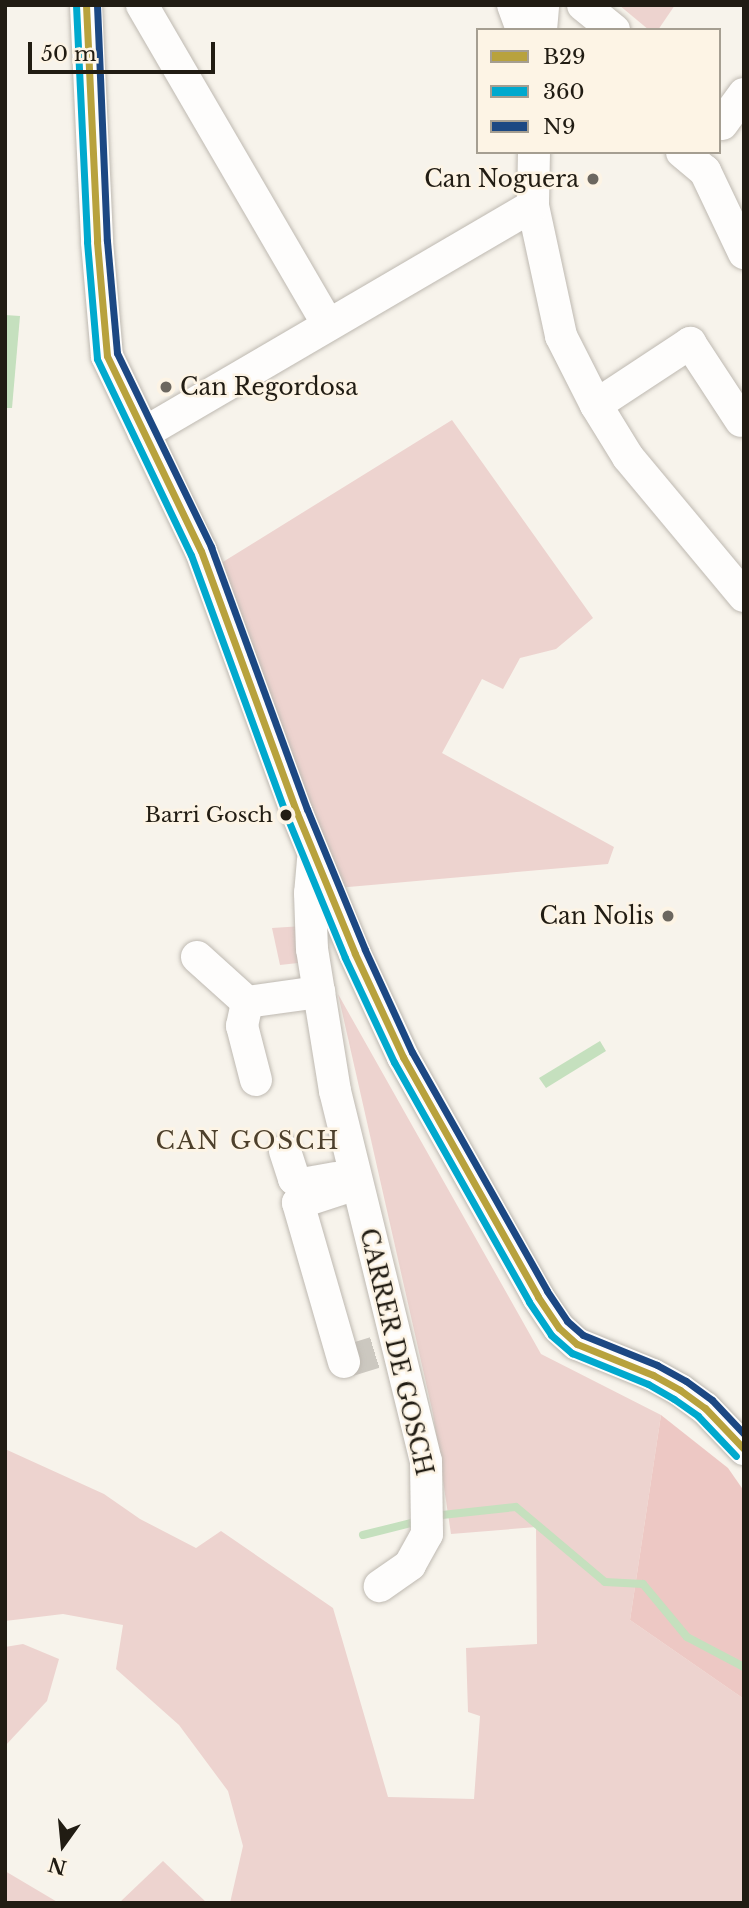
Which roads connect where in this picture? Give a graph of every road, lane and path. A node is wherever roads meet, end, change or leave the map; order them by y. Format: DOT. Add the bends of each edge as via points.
graph roads {
  1 [pos="86,5"];
  2 [pos="142,5"];
  3 [pos="513,5"];
  4 [pos="543,5"];
  5 [pos="583,5"];
  6 [pos="521,28"];
  7 [pos="541,28"];
  8 [pos="612,28"];
  9 [pos="744,94"];
  10 [pos="728,129"];
  11 [pos="534,154"];
  12 [pos="684,154"];
  13 [pos="533,206"];
  14 [pos="744,253"];
  15 [pos="328,325"];
  16 [pos="596,405"];
  17 [pos="741,421"];
  18 [pos="145,433"];
  19 [pos="744,596"];
  20 [pos="314,852"];
  21 [pos="197,957"];
  22 [pos="319,992"];
  23 [pos="247,1002"];
  24 [pos="256,1080"];
  25 [pos="285,1151"];
  26 [pos="355,1179"];
  27 [pos="344,1362"];
  28 [pos="744,1449"];
  29 [pos="380,1586"];
  1 -- 18 [label="street" via="107,356"];
  2 -- 15 [label="street"];
  3 -- 6 [label="street"];
  4 -- 7 [label="street"];
  5 -- 8 [label="street"];
  9 -- 10 [label="street"];
  11 -- 13 [label="street"];
  12 -- 14 [label="street" via="705,171"];
  13 -- 15 [label="street"];
  13 -- 16 [label="street" via="561,336"];
  15 -- 18 [label="street"];
  16 -- 17 [label="street" via="690,343"];
  16 -- 19 [label="street" via="628,457"];
  18 -- 20 [label="street" via="201,551"];
  20 -- 22 [label="street, CARRER DE GOSCH" via="310,893"];
  20 -- 28 [label="street" via="403,1058 548,1314 577,1344 653,1375 705,1408"];
  21 -- 23 [label="street"];
  22 -- 23 [label="street"];
  22 -- 26 [label="street, CARRER DE GOSCH"];
  23 -- 24 [label="street" via="242,1026"];
  25 -- 26 [label="street" via="293,1179 302,1184"];
  26 -- 27 [label="street" via="298,1203"];
  26 -- 29 [label="street, CARRER DE GOSCH" via="426,1461 426,1534 410,1565"];
}
